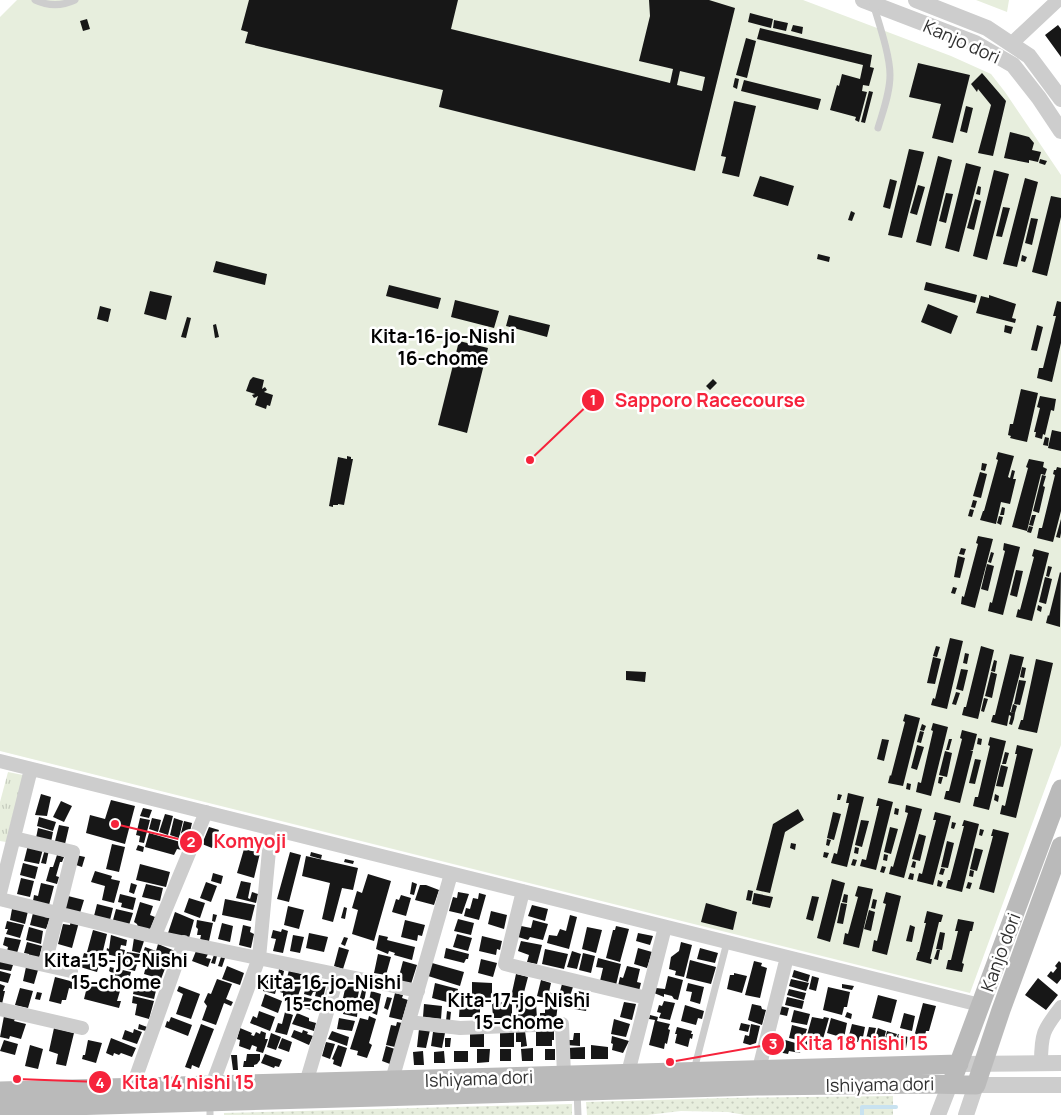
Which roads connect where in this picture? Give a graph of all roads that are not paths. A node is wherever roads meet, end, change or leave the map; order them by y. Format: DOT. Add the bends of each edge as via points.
graph roads {
  1 [pos="35,0"];
  2 [pos="75,0"];
  3 [pos="863,0"];
  4 [pos="872,0"];
  5 [pos="916,0"];
  6 [pos="1058,0"];
  7 [pos="1010,44"];
  8 [pos="1061,98"];
  9 [pos="878,128"];
  10 [pos="1061,131"];
  11 [pos="0,761"];
  12 [pos="32,769"];
  13 [pos="1061,789"];
  14 [pos="206,812"];
  15 [pos="271,829"];
  16 [pos="14,838"];
  17 [pos="1061,846"];
  18 [pos="451,874"];
  19 [pos="523,892"];
  20 [pos="0,893"];
  21 [pos="0,899"];
  22 [pos="58,914"];
  23 [pos="665,927"];
  24 [pos="155,935"];
  25 [pos="184,942"];
  26 [pos="727,942"];
  27 [pos="0,955"];
  28 [pos="787,957"];
  29 [pos="258,958"];
  30 [pos="45,964"];
  31 [pos="71,971"];
  32 [pos="338,974"];
  33 [pos="418,991"];
  34 [pos="647,998"];
  35 [pos="980,1005"];
  36 [pos="1061,1007"];
  37 [pos="0,1009"];
  38 [pos="409,1022"];
  39 [pos="82,1028"];
  40 [pos="1041,1063"];
  41 [pos="1061,1063"];
  42 [pos="959,1064"];
  43 [pos="983,1064"];
  44 [pos="760,1069"];
  45 [pos="694,1071"];
  46 [pos="628,1073"];
  47 [pos="564,1075"];
  48 [pos="392,1080"];
  49 [pos="306,1083"];
  50 [pos="950,1084"];
  51 [pos="1061,1085"];
  52 [pos="976,1086"];
  53 [pos="132,1088"];
  54 [pos="0,1091"];
  55 [pos="577,1091"];
  56 [pos="211,1101"];
  57 [pos="0,1108"];
  58 [pos="578,1115"];
  59 [pos="938,1115"];
  60 [pos="966,1115"];
  1 -- 2 [label="lane" via="51,5"];
  3 -- 10 [label="street, Kanjo dori" via="975,43 1013,65"];
  4 -- 9 [label="lane, bridge" via="890,74"];
  5 -- 7 [label="street, Kanjo dori" via="987,28"];
  6 -- 7 [label="street"];
  7 -- 8 [label="street, Kanjo dori" via="1028,56"];
  11 -- 12 [label="street"];
  12 -- 14 [label="street"];
  12 -- 16 [label="street"];
  13 -- 35 [label="main road, Kanjo dori"];
  14 -- 15 [label="street"];
  14 -- 24 [label="street"];
  15 -- 18 [label="street"];
  15 -- 29 [label="street"];
  16 -- 20 [label="street"];
  16 -- 22 [label="street" via="73,852"];
  17 -- 43 [label="main road, Kanjo dori"];
  18 -- 19 [label="street"];
  18 -- 33 [label="street"];
  19 -- 23 [label="street"];
  19 -- 34 [label="street" via="504,964"];
  21 -- 22 [label="street"];
  22 -- 24 [label="street"];
  22 -- 30 [label="street"];
  23 -- 26 [label="street"];
  23 -- 34 [label="street"];
  24 -- 25 [label="street"];
  25 -- 29 [label="street"];
  25 -- 53 [label="street"];
  26 -- 28 [label="street"];
  26 -- 45 [label="lane"];
  27 -- 30 [label="street"];
  28 -- 35 [label="street"];
  28 -- 44 [label="street"];
  29 -- 32 [label="street"];
  29 -- 56 [label="street"];
  30 -- 31 [label="street"];
  32 -- 33 [label="street"];
  32 -- 49 [label="street"];
  33 -- 38 [label="street"];
  34 -- 46 [label="street"];
  35 -- 42 [label="main road, Kanjo dori"];
  36 -- 40 [label="street" via="1042,1035"];
  37 -- 39 [label="street"];
  38 -- 47 [label="street" via="460,1028 562,1024"];
  38 -- 48 [label="street"];
  40 -- 41 [label="street"];
  40 -- 43 [label="street"];
  42 -- 43 [label="street"];
  42 -- 44 [label="main road, Ishiyama dori"];
  42 -- 50 [label="main road, Kanjo dori"];
  43 -- 52 [label="main road, Kanjo dori"];
  44 -- 45 [label="main road, Ishiyama dori"];
  45 -- 46 [label="main road, Ishiyama dori"];
  46 -- 47 [label="main road, Ishiyama dori"];
  47 -- 48 [label="main road, Ishiyama dori"];
  48 -- 49 [label="main road, Ishiyama dori"];
  49 -- 56 [label="main road, Ishiyama dori"];
  50 -- 52 [label="main road, Ishiyama dori"];
  50 -- 55 [label="main road, Ishiyama dori"];
  50 -- 59 [label="street, Kanjo dori"];
  51 -- 52 [label="street"];
  52 -- 60 [label="street, Kanjo dori"];
  53 -- 54 [label="main road, Ishiyama dori"];
  53 -- 56 [label="main road, Ishiyama dori"];
  55 -- 56 [label="main road, Ishiyama dori"];
  55 -- 58 [label="lane"];
  56 -- 57 [label="main road, Ishiyama dori"];
}
